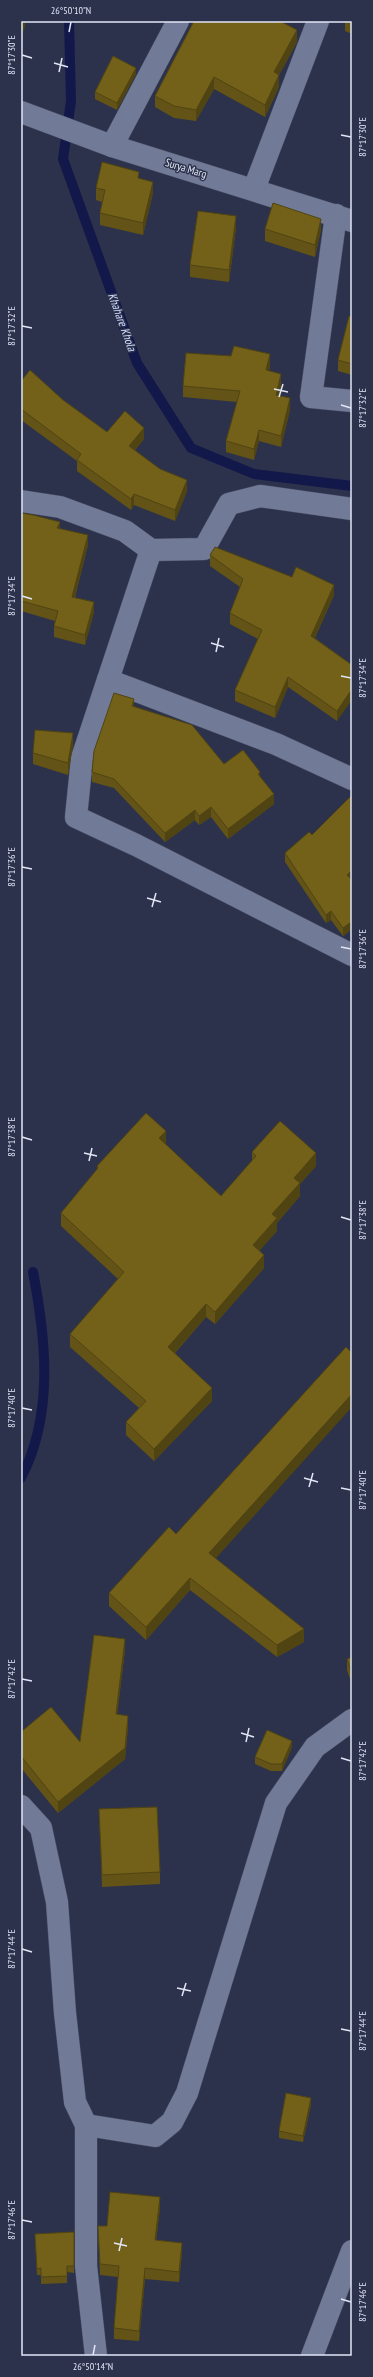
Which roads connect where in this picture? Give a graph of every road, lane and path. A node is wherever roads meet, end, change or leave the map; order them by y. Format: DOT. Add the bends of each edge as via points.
graph roads {
  1 [pos="178,21"];
  2 [pos="318,21"];
  3 [pos="30,115"];
  4 [pos="112,146"];
  5 [pos="254,189"];
  6 [pos="344,218"];
  7 [pos="352,401"];
  8 [pos="21,501"];
  9 [pos="352,508"];
  10 [pos="151,550"];
  11 [pos="108,680"];
  12 [pos="352,779"];
  13 [pos="352,955"];
  14 [pos="352,1720"];
  15 [pos="21,1806"];
  16 [pos="86,2125"];
  17 [pos="352,2251"];
  18 [pos="96,2356"];
  19 [pos="312,2356"];
  1 -- 4 [label="street"];
  2 -- 5 [label="street"];
  3 -- 4 [label="street, Surya Marg"];
  4 -- 5 [label="street, Surya Marg"];
  5 -- 6 [label="street, Surya Marg"];
  6 -- 7 [label="street" via="311,397"];
  8 -- 10 [label="street" via="60,507 125,531"];
  9 -- 10 [label="street" via="260,496 229,504 204,549"];
  10 -- 11 [label="street"];
  11 -- 12 [label="street" via="276,744"];
  11 -- 13 [label="street" via="82,758 76,817 136,844"];
  14 -- 16 [label="street" via="316,1747 276,1803 187,2093 172,2122 155,2136"];
  15 -- 16 [label="street" via="41,1828 57,1902 75,2102"];
  16 -- 18 [label="street" via="86,2266"];
  17 -- 19 [label="street"];
}
